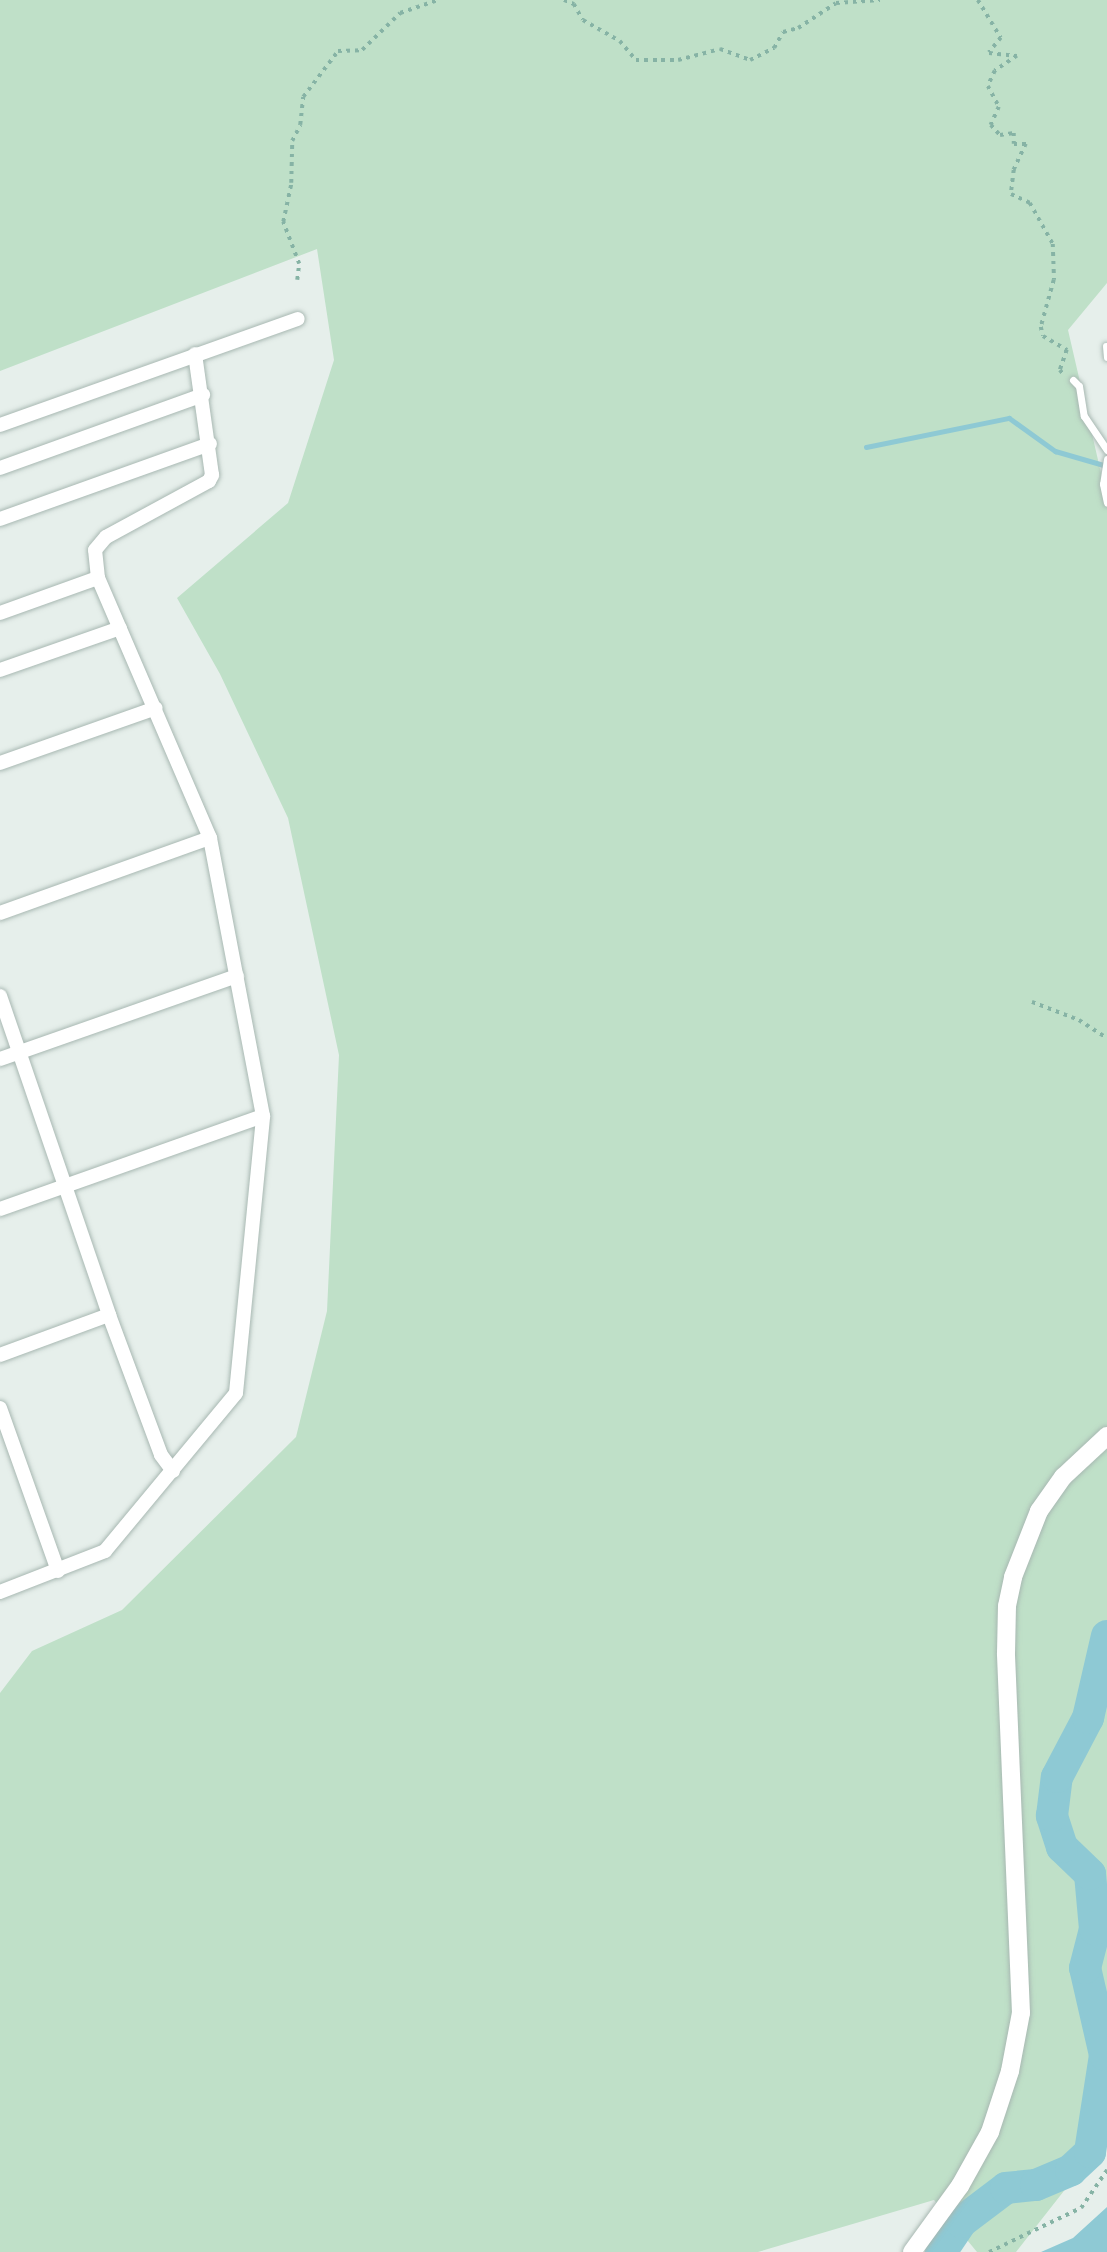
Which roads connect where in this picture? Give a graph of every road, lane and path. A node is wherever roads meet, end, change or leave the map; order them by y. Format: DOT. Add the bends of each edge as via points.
graph roads {
  1 [pos="437,0"];
  2 [pos="564,0"];
  3 [pos="880,0"];
  4 [pos="978,0"];
  5 [pos="297,280"];
  6 [pos="298,319"];
  7 [pos="1106,346"];
  8 [pos="195,354"];
  9 [pos="1107,357"];
  10 [pos="1073,380"];
  11 [pos="203,395"];
  12 [pos="0,425"];
  13 [pos="211,444"];
  14 [pos="1107,450"];
  15 [pos="1107,459"];
  16 [pos="0,468"];
  17 [pos="1107,503"];
  18 [pos="0,519"];
  19 [pos="98,578"];
  20 [pos="0,613"];
  21 [pos="120,628"];
  22 [pos="0,670"];
  23 [pos="156,708"];
  24 [pos="0,763"];
  25 [pos="209,838"];
  26 [pos="0,913"];
  27 [pos="237,976"];
  28 [pos="0,996"];
  29 [pos="1032,1002"];
  30 [pos="1107,1038"];
  31 [pos="18,1053"];
  32 [pos="0,1059"];
  33 [pos="263,1116"];
  34 [pos="65,1186"];
  35 [pos="0,1209"];
  36 [pos="109,1315"];
  37 [pos="0,1355"];
  38 [pos="0,1408"];
  39 [pos="1107,1436"];
  40 [pos="173,1471"];
  41 [pos="58,1571"];
  42 [pos="0,1592"];
  43 [pos="1107,2170"];
  44 [pos="912,2252"];
  45 [pos="989,2252"];
  1 -- 5 [label="path" via="400,13 362,50 338,51 303,97 300,124 292,141 291,183 283,222 299,264"];
  2 -- 3 [label="path" via="574,4 583,20 620,41 636,60 678,60 720,50 750,60 774,48 783,32 798,28 836,3"];
  4 -- 10 [label="path" via="1001,37 989,53 1017,56 995,71 988,86 999,107 991,125 1000,135 1014,133 1014,144 1026,144 1014,170 1011,194 1030,203 1053,244 1054,280 1041,327 1043,336 1067,350 1060,370"];
  6 -- 8 [label="street"];
  7 -- 9 [label="lane"];
  8 -- 11 [label="street"];
  8 -- 12 [label="street"];
  10 -- 14 [label="lane" via="1079,386 1084,416"];
  11 -- 13 [label="street"];
  11 -- 16 [label="street"];
  13 -- 18 [label="street"];
  13 -- 19 [label="street" via="209,481 97,542"];
  15 -- 17 [label="lane" via="1103,484"];
  19 -- 20 [label="street"];
  19 -- 21 [label="street"];
  21 -- 22 [label="street"];
  21 -- 23 [label="street"];
  23 -- 24 [label="street"];
  23 -- 25 [label="street"];
  25 -- 26 [label="street"];
  25 -- 27 [label="street"];
  27 -- 31 [label="street"];
  27 -- 33 [label="street"];
  28 -- 31 [label="street"];
  29 -- 30 [label="path" via="1079,1020"];
  31 -- 32 [label="street"];
  31 -- 34 [label="street"];
  33 -- 34 [label="street"];
  33 -- 40 [label="street" via="236,1393"];
  34 -- 35 [label="street"];
  34 -- 36 [label="street"];
  36 -- 37 [label="street"];
  36 -- 40 [label="street" via="161,1455"];
  38 -- 41 [label="street"];
  39 -- 44 [label="street" via="1063,1477 1039,1511 1013,1577 1006,1653 1021,2013 1010,2071 990,2132 960,2186"];
  40 -- 41 [label="street" via="105,1551"];
  41 -- 42 [label="street"];
  43 -- 45 [label="path" via="1081,2208"];
}
